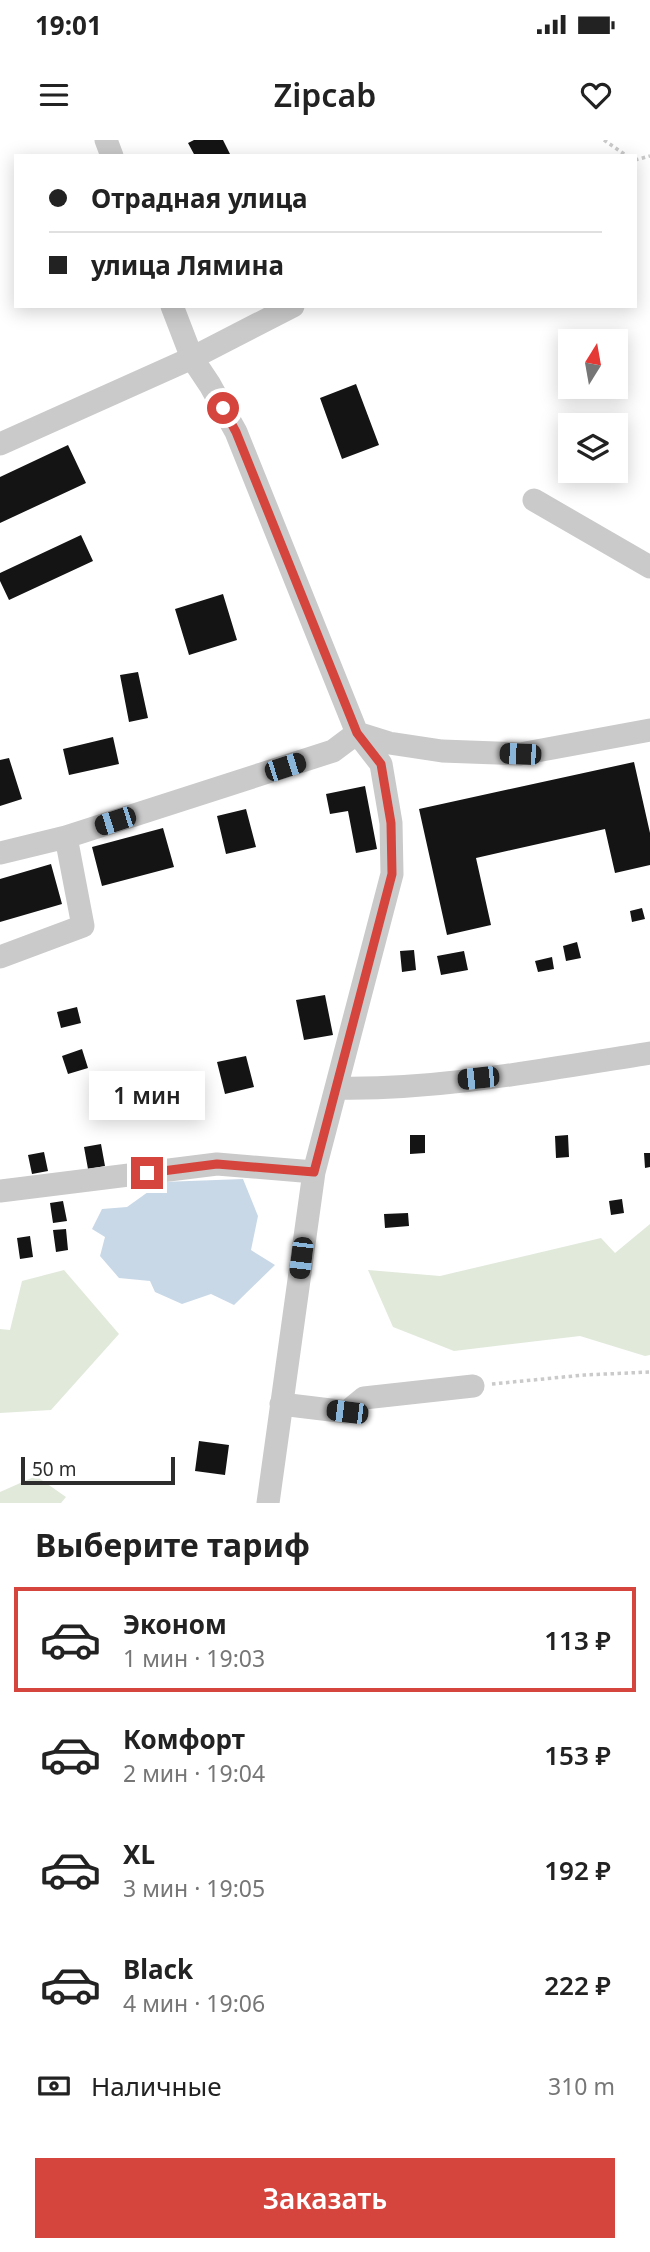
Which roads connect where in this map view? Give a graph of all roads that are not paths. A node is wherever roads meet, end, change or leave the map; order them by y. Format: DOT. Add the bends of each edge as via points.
graph roads {
  1 [pos="173,308"];
  2 [pos="289,308"];
  3 [pos="192,358"];
  4 [pos="0,444"];
  5 [pos="534,500"];
  6 [pos="650,567"];
  7 [pos="650,730"];
  8 [pos="357,733"];
  9 [pos="66,837"];
  10 [pos="0,853"];
  11 [pos="0,957"];
  12 [pos="650,1053"];
  13 [pos="337,1088"];
  14 [pos="314,1172"];
  15 [pos="0,1191"];
  16 [pos="473,1386"];
  17 [pos="281,1404"];
  18 [pos="268,1503"];
  1 -- 3 [label="street"];
  2 -- 3 [label="street"];
  3 -- 4 [label="street"];
  3 -- 8 [label="street" via="236,432"];
  5 -- 6 [label="street"];
  7 -- 8 [label="street" via="520,754 442,751"];
  8 -- 9 [label="street" via="333,751"];
  8 -- 13 [label="street" via="381,764 391,823 392,874"];
  9 -- 10 [label="street"];
  9 -- 11 [label="street" via="83,926"];
  12 -- 13 [label="street" via="504,1076"];
  13 -- 14 [label="street"];
  14 -- 15 [label="street" via="217,1164"];
  14 -- 17 [label="street"];
  16 -- 17 [label="street" via="364,1398 347,1412"];
  17 -- 18 [label="street"];
}
